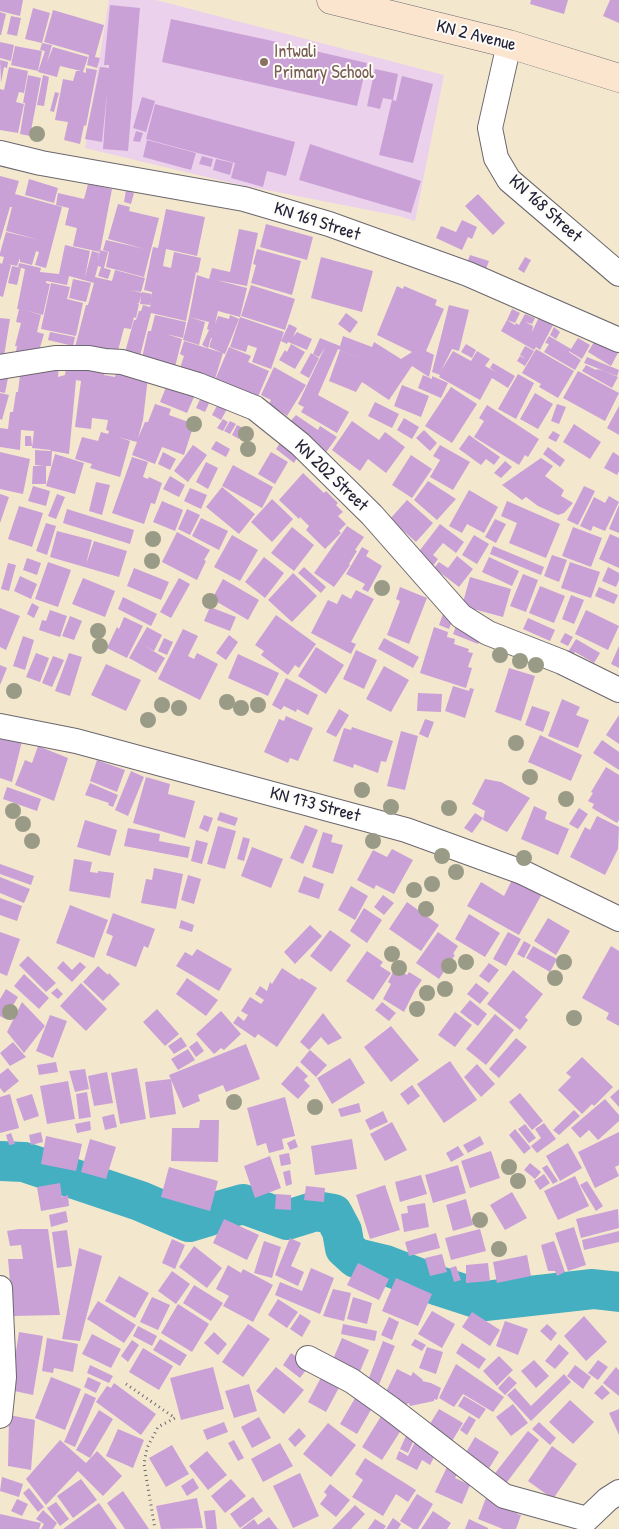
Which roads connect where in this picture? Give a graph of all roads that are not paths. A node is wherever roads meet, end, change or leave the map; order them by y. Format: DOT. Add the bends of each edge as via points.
graph roads {
  1 [pos="331,0"];
  2 [pos="509,44"];
  3 [pos="619,78"];
  4 [pos="0,154"];
  5 [pos="619,274"];
  6 [pos="619,340"];
  7 [pos="0,367"];
  8 [pos="619,690"];
  9 [pos="0,726"];
  10 [pos="619,920"];
  11 [pos="0,1288"];
  12 [pos="308,1358"];
  13 [pos="0,1416"];
  14 [pos="619,1492"];
  1 -- 2 [label="main road, KN 2 Avenue"];
  2 -- 3 [label="main road, KN 2 Avenue"];
  2 -- 5 [label="street, KN 168 Street" via="490,128 496,158 509,180"];
  4 -- 6 [label="street, KN 169 Street" via="244,199 329,224 468,274"];
  7 -- 8 [label="street, KN 202 Street" via="55,358 122,362 198,385 255,408 300,444 372,515 461,616 488,633 562,662"];
  9 -- 10 [label="street, KN 173 Street" via="76,741 406,830 522,872"];
  11 -- 13 [label="street" via="4,1377"];
  12 -- 14 [label="street" via="360,1386 504,1496 587,1519"];
}
